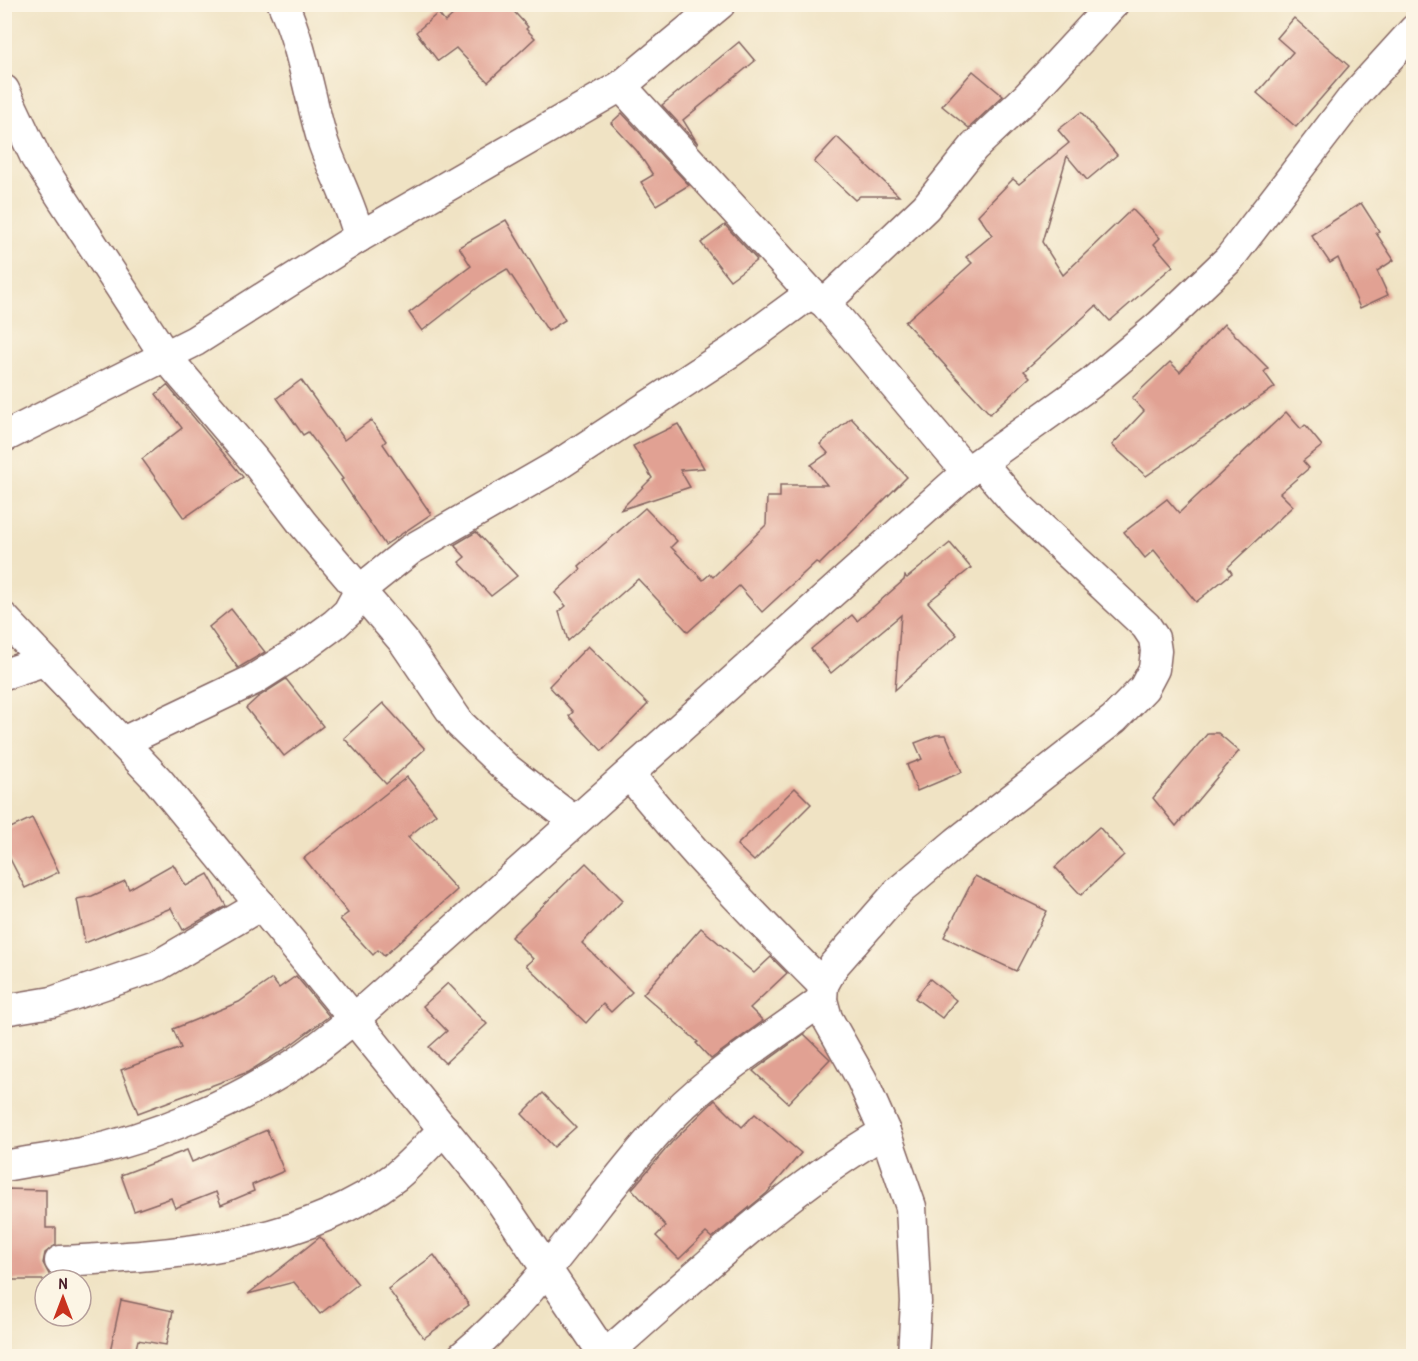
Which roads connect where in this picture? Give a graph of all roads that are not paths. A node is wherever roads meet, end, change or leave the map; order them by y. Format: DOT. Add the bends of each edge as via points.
graph roads {
  1 [pos="283,4"];
  2 [pos="720,4"];
  3 [pos="1113,4"];
  4 [pos="1413,30"];
  5 [pos="621,86"];
  6 [pos="4,90"];
  7 [pos="359,237"];
  8 [pos="818,298"];
  9 [pos="166,357"];
  10 [pos="4,436"];
  11 [pos="975,468"];
  12 [pos="360,590"];
  13 [pos="4,618"];
  14 [pos="44,661"];
  15 [pos="4,674"];
  16 [pos="123,742"];
  17 [pos="628,774"];
  18 [pos="574,821"];
  19 [pos="261,905"];
  20 [pos="823,992"];
  21 [pos="4,1010"];
  22 [pos="354,1019"];
  23 [pos="444,1129"];
  24 [pos="885,1132"];
  25 [pos="4,1166"];
  26 [pos="60,1261"];
  27 [pos="546,1270"];
  28 [pos="463,1356"];
  29 [pos="605,1356"];
  30 [pos="913,1356"];
  1 -- 7 [label="street" via="299,47 324,145 346,193"];
  2 -- 5 [label="street"];
  3 -- 8 [label="street" via="1027,97 974,147 926,207"];
  4 -- 11 [label="street" via="1354,96 1229,259 1160,326 1090,384"];
  5 -- 7 [label="street"];
  5 -- 8 [label="street"];
  6 -- 9 [label="street" via="36,158"];
  7 -- 9 [label="street"];
  8 -- 11 [label="street"];
  8 -- 12 [label="street" via="558,465 410,550"];
  9 -- 10 [label="street"];
  9 -- 12 [label="street"];
  11 -- 17 [label="street"];
  11 -- 20 [label="street" via="1146,626 1156,645 1154,669 1144,688 1114,719 899,891 834,965"];
  12 -- 16 [label="street" via="348,612 297,652 253,680"];
  12 -- 18 [label="street" via="404,642 460,724"];
  13 -- 14 [label="street"];
  14 -- 15 [label="street"];
  14 -- 16 [label="street"];
  16 -- 19 [label="street"];
  17 -- 18 [label="street"];
  17 -- 20 [label="street" via="672,828"];
  18 -- 22 [label="street"];
  19 -- 21 [label="street" via="157,966 52,1002"];
  19 -- 22 [label="street"];
  20 -- 24 [label="street" via="827,1018 862,1080"];
  20 -- 27 [label="street" via="694,1095 660,1129"];
  22 -- 23 [label="street"];
  22 -- 25 [label="street" via="296,1063 189,1118 82,1153"];
  23 -- 26 [label="street" via="395,1176 351,1204 297,1227 215,1248"];
  23 -- 27 [label="street" via="496,1194"];
  24 -- 29 [label="street" via="786,1197"];
  24 -- 30 [label="street" via="910,1206 916,1302"];
  27 -- 28 [label="street"];
  27 -- 29 [label="street"];
}
